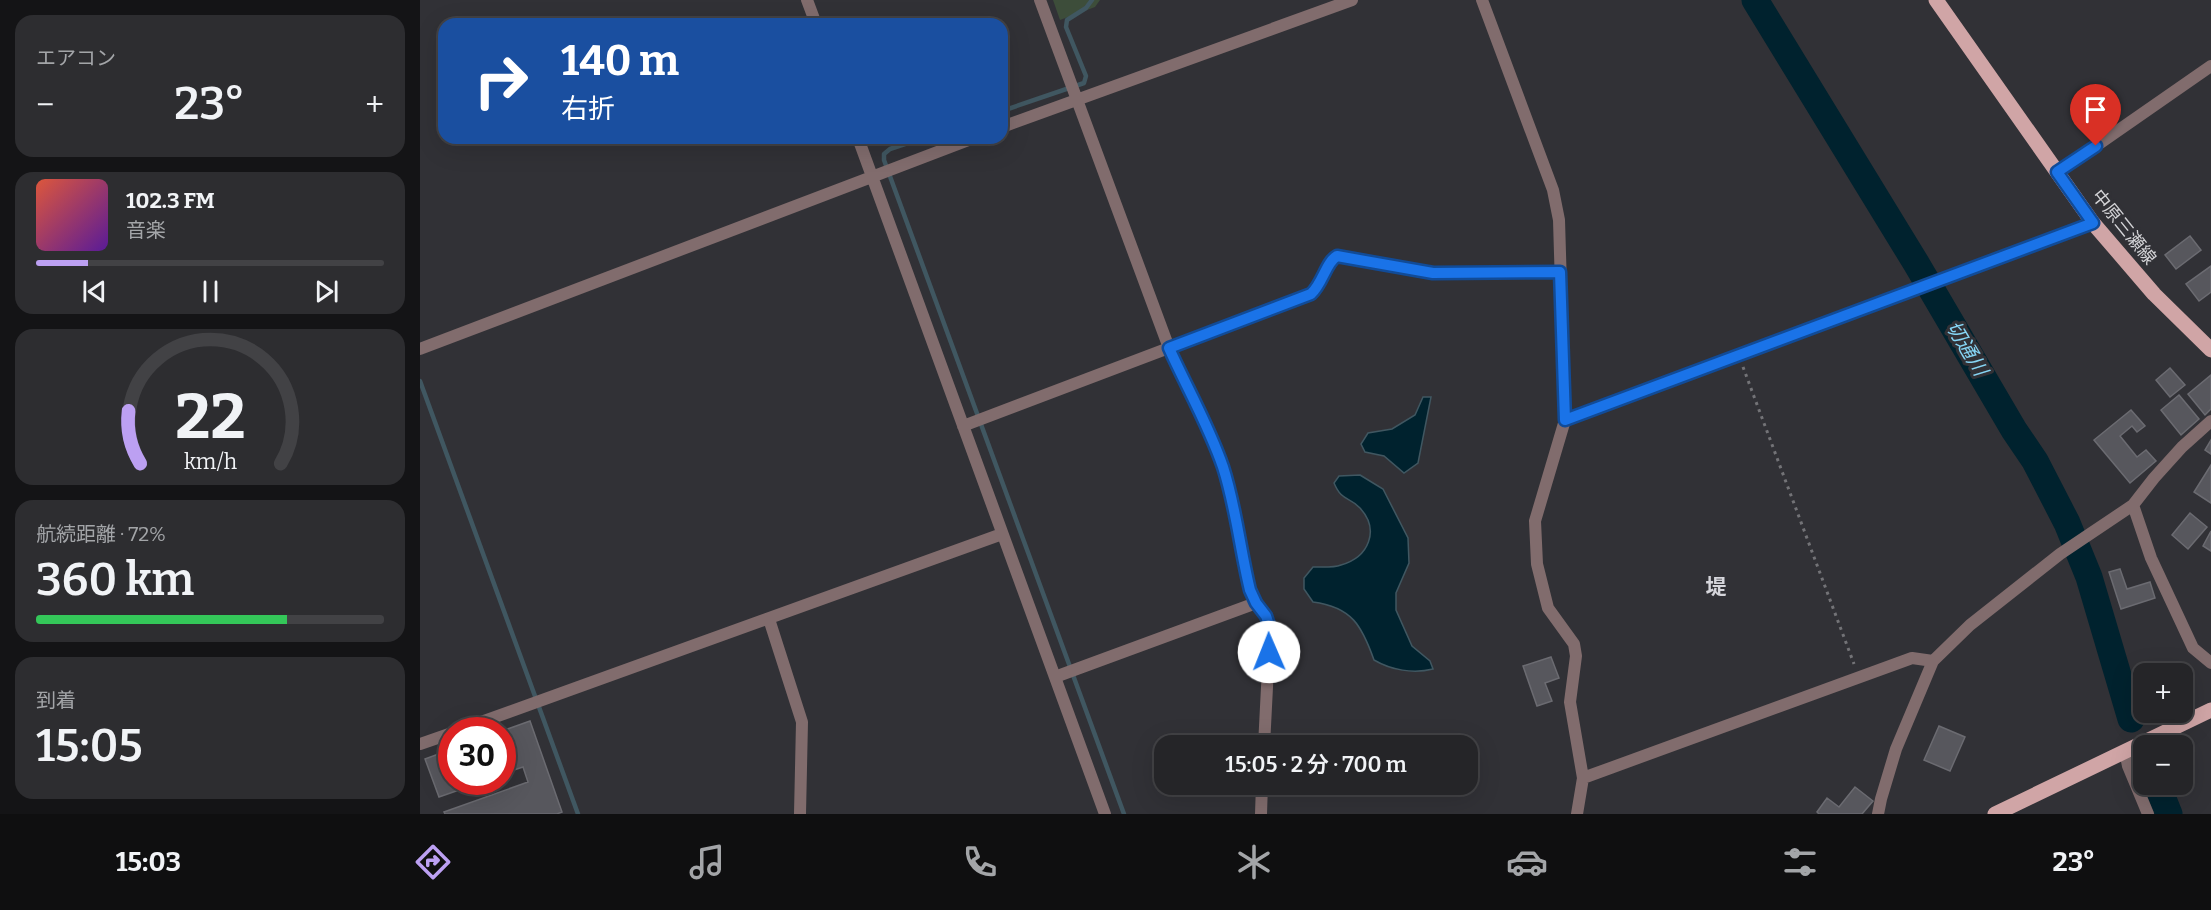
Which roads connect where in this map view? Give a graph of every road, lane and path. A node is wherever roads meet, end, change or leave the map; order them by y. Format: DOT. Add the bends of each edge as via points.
graph roads {
  1 [pos="807,0"];
  2 [pos="1040,0"];
  3 [pos="1352,0"];
  4 [pos="1482,0"];
  5 [pos="1936,0"];
  6 [pos="814,18"];
  7 [pos="2211,66"];
  8 [pos="1077,99"];
  9 [pos="1008,125"];
  10 [pos="860,144"];
  11 [pos="958,144"];
  12 [pos="2057,172"];
  13 [pos="872,177"];
  14 [pos="2093,223"];
  15 [pos="1560,272"];
  16 [pos="1169,348"];
  17 [pos="420,349"];
  18 [pos="2211,350"];
  19 [pos="1739,355"];
  20 [pos="1565,420"];
  21 [pos="2211,421"];
  22 [pos="963,426"];
  23 [pos="2133,505"];
  24 [pos="1002,534"];
  25 [pos="1256,603"];
  26 [pos="769,619"];
  27 [pos="1933,661"];
  28 [pos="2211,663"];
  29 [pos="1055,677"];
  30 [pos="1859,677"];
  31 [pos="2211,710"];
  32 [pos="495,717"];
  33 [pos="1265,735"];
  34 [pos="438,738"];
  35 [pos="420,744"];
  36 [pos="2126,752"];
  37 [pos="1583,778"];
  38 [pos="1261,795"];
  39 [pos="800,814"];
  40 [pos="1105,814"];
  41 [pos="1260,814"];
  42 [pos="1577,814"];
  43 [pos="1878,814"];
  44 [pos="1995,814"];
  45 [pos="2148,814"];
  1 -- 6 [label="street"];
  2 -- 8 [label="street"];
  3 -- 8 [label="street"];
  4 -- 15 [label="street" via="1553,190 1559,219"];
  5 -- 12 [label="main road, 中原三瀬線"];
  7 -- 12 [label="street"];
  8 -- 9 [label="street"];
  8 -- 16 [label="street"];
  10 -- 13 [label="street"];
  11 -- 13 [label="street"];
  12 -- 14 [label="main road, 中原三瀬線"];
  13 -- 17 [label="street"];
  13 -- 22 [label="street"];
  14 -- 18 [label="main road, 中原三瀬線" via="2154,294"];
  14 -- 19 [label="street"];
  15 -- 16 [label="street" via="1433,273 1337,256 1331,259 1311,294"];
  15 -- 20 [label="street"];
  16 -- 22 [label="street"];
  16 -- 25 [label="street" via="1214,442"];
  19 -- 20 [label="street"];
  19 -- 30 [label="path"];
  20 -- 37 [label="street" via="1535,521 1537,564 1548,609 1574,644 1570,702"];
  21 -- 23 [label="street" via="2182,447"];
  22 -- 24 [label="street"];
  23 -- 27 [label="street" via="2060,554 1970,625"];
  23 -- 28 [label="street" via="2151,558 2193,648"];
  24 -- 26 [label="street"];
  24 -- 29 [label="street"];
  25 -- 29 [label="street"];
  25 -- 33 [label="street" via="1270,628"];
  26 -- 32 [label="street"];
  26 -- 39 [label="street" via="802,722"];
  27 -- 30 [label="street" via="1912,658"];
  27 -- 43 [label="street" via="1896,749"];
  29 -- 40 [label="street"];
  30 -- 37 [label="street"];
  31 -- 36 [label="main road"];
  34 -- 35 [label="street"];
  36 -- 44 [label="main road"];
  36 -- 45 [label="street"];
  37 -- 42 [label="street"];
  38 -- 41 [label="street"];
}
